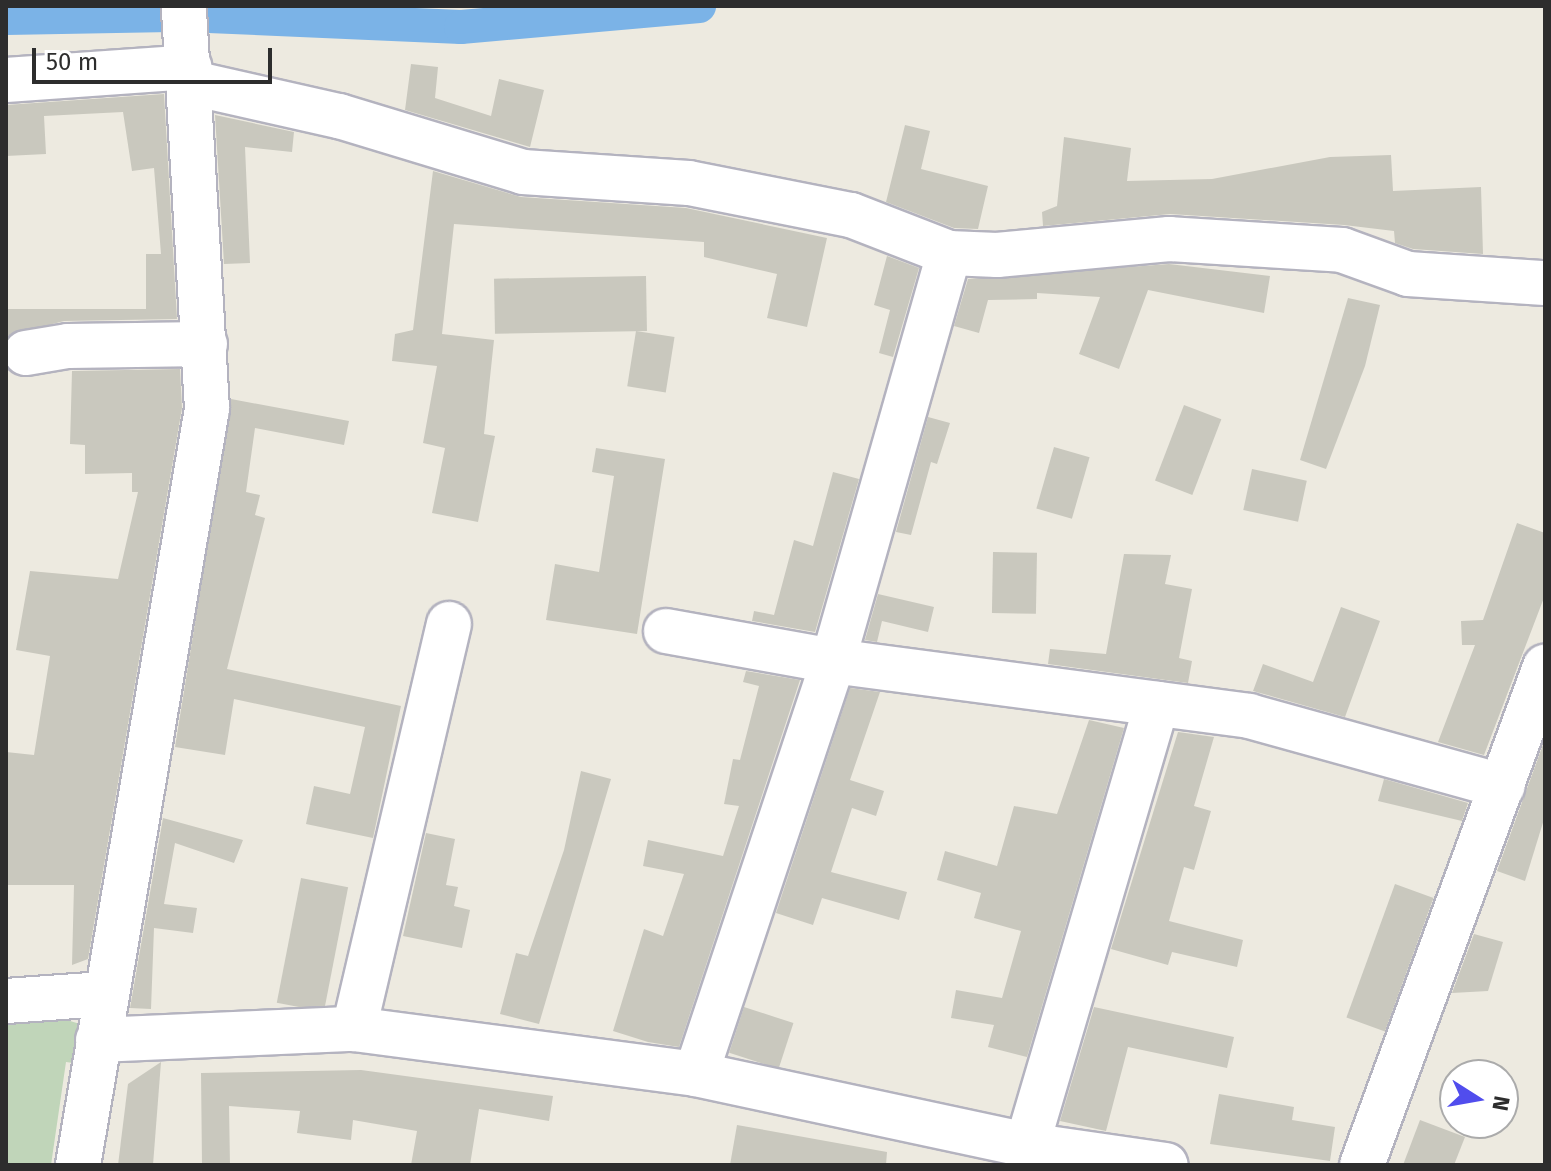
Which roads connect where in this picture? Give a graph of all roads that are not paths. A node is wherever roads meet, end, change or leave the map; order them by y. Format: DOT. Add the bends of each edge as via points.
graph roads {
  1 [pos="184,6"];
  2 [pos="191,75"];
  3 [pos="6,80"];
  4 [pos="949,253"];
  5 [pos="1545,283"];
  6 [pos="205,344"];
  7 [pos="26,353"];
  8 [pos="449,624"];
  9 [pos="666,631"];
  10 [pos="833,661"];
  11 [pos="1545,667"];
  12 [pos="1157,704"];
  13 [pos="1502,786"];
  14 [pos="104,994"];
  15 [pos="6,1001"];
  16 [pos="354,1029"];
  17 [pos="98,1040"];
  18 [pos="696,1074"];
  19 [pos="1027,1145"];
  20 [pos="78,1165"];
  21 [pos="1166,1165"];
  22 [pos="1362,1165"];
  1 -- 2 [label="street"];
  2 -- 3 [label="street"];
  2 -- 4 [label="street" via="523,172 689,183 851,215"];
  2 -- 6 [label="street"];
  4 -- 5 [label="street" via="997,255 1169,239 1342,250 1408,274"];
  4 -- 10 [label="street"];
  6 -- 7 [label="street" via="68,346"];
  6 -- 14 [label="street" via="207,409"];
  8 -- 16 [label="street"];
  9 -- 10 [label="street"];
  10 -- 12 [label="street"];
  10 -- 18 [label="street"];
  11 -- 13 [label="street"];
  12 -- 13 [label="street" via="1249,716"];
  12 -- 19 [label="street"];
  13 -- 22 [label="street"];
  14 -- 15 [label="street"];
  14 -- 17 [label="street"];
  16 -- 17 [label="street"];
  16 -- 18 [label="street"];
  17 -- 20 [label="street"];
  18 -- 19 [label="street"];
  19 -- 21 [label="street"];
}
